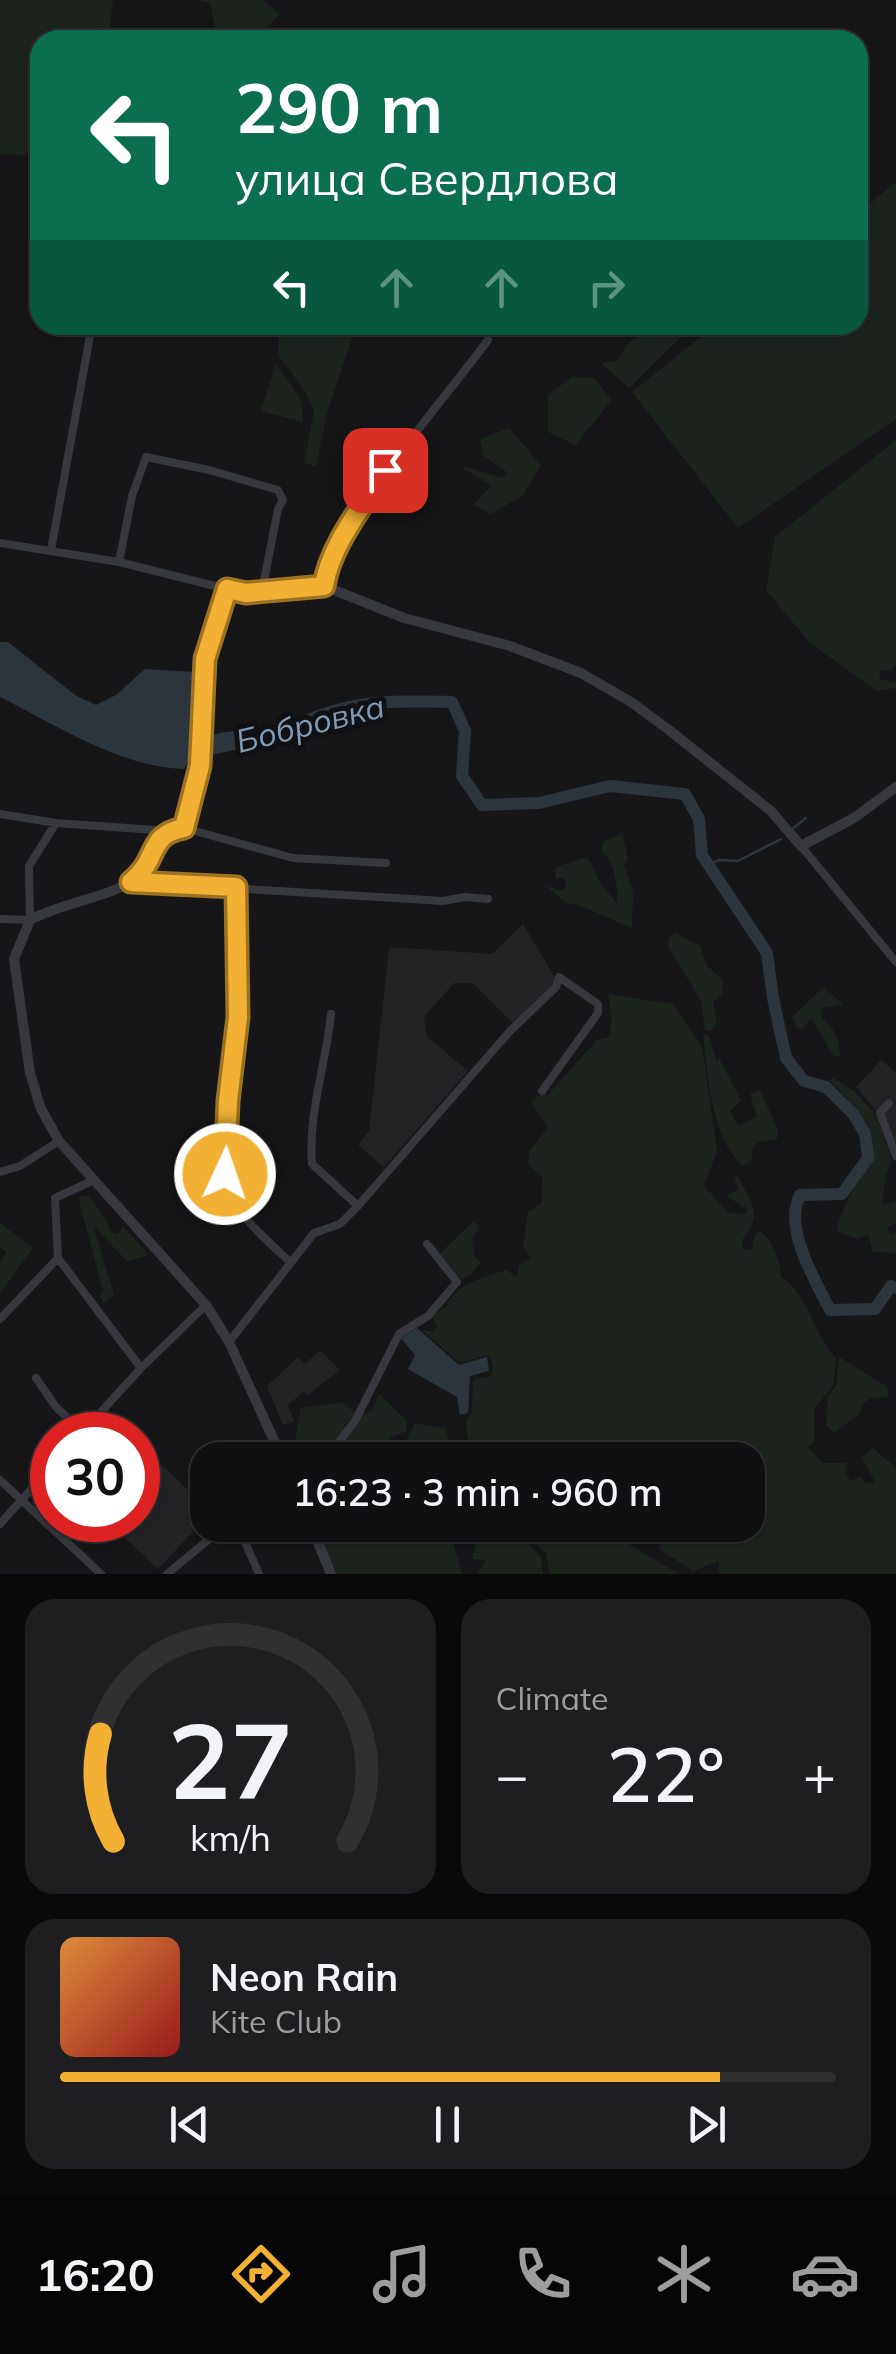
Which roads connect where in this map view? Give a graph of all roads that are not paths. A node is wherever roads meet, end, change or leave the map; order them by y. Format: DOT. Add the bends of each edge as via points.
graph roads {
  1 [pos="90,335"];
  2 [pos="488,340"];
  3 [pos="0,543"];
  4 [pos="51,550"];
  5 [pos="120,562"];
  6 [pos="324,586"];
  7 [pos="227,589"];
  8 [pos="262,591"];
  9 [pos="896,787"];
  10 [pos="0,814"];
  11 [pos="56,823"];
  12 [pos="184,828"];
  13 [pos="169,831"];
  14 [pos="801,846"];
  15 [pos="386,863"];
  16 [pos="131,882"];
  17 [pos="236,887"];
  18 [pos="488,899"];
  19 [pos="0,918"];
  20 [pos="30,920"];
  21 [pos="896,962"];
  22 [pos="331,1014"];
  23 [pos="542,1090"];
  24 [pos="889,1104"];
  25 [pos="59,1141"];
  26 [pos="896,1156"];
  27 [pos="0,1172"];
  28 [pos="94,1180"];
  29 [pos="358,1206"];
  30 [pos="427,1244"];
  31 [pos="58,1258"];
  32 [pos="290,1262"];
  33 [pos="206,1305"];
  34 [pos="0,1319"];
  35 [pos="229,1342"];
  36 [pos="141,1368"];
  37 [pos="36,1378"];
  38 [pos="61,1412"];
  39 [pos="101,1412"];
  40 [pos="275,1442"];
  41 [pos="339,1442"];
  42 [pos="0,1480"];
  43 [pos="30,1491"];
  44 [pos="22,1500"];
  45 [pos="0,1524"];
  46 [pos="206,1542"];
  47 [pos="248,1542"];
  48 [pos="318,1542"];
  49 [pos="101,1574"];
  50 [pos="167,1574"];
  51 [pos="259,1574"];
  52 [pos="331,1574"];
  1 -- 4 [label="street"];
  2 -- 6 [label="street" via="385,470 342,541"];
  3 -- 4 [label="street"];
  4 -- 5 [label="street"];
  5 -- 7 [label="street"];
  5 -- 8 [label="street" via="146,457 278,490 284,500"];
  6 -- 8 [label="street"];
  6 -- 14 [label="street" via="404,618 510,646 606,686 771,810"];
  7 -- 8 [label="street"];
  7 -- 12 [label="street" via="205,659 200,766"];
  9 -- 14 [label="street"];
  10 -- 11 [label="street"];
  11 -- 13 [label="street"];
  11 -- 20 [label="street" via="28,866"];
  12 -- 13 [label="street"];
  12 -- 15 [label="street" via="293,858"];
  13 -- 16 [label="street"];
  14 -- 21 [label="street"];
  16 -- 17 [label="street"];
  16 -- 20 [label="street"];
  17 -- 18 [label="street"];
  17 -- 32 [label="street" via="238,1017 225,1174 232,1198"];
  19 -- 20 [label="street"];
  20 -- 25 [label="street" via="14,959 20,1014 36,1091"];
  22 -- 29 [label="street" via="310,1132 312,1164"];
  23 -- 29 [label="street" via="598,1014 598,1004 559,977"];
  24 -- 26 [label="street" via="880,1113"];
  25 -- 27 [label="street"];
  25 -- 28 [label="street"];
  28 -- 31 [label="street" via="54,1198"];
  28 -- 33 [label="street"];
  29 -- 32 [label="street" via="340,1224 314,1233"];
  30 -- 41 [label="street" via="456,1282 428,1316 399,1334"];
  31 -- 34 [label="street"];
  31 -- 36 [label="street"];
  32 -- 35 [label="street"];
  33 -- 35 [label="street"];
  33 -- 36 [label="street"];
  35 -- 40 [label="street"];
  36 -- 39 [label="street"];
  37 -- 38 [label="street"];
  42 -- 44 [label="street"];
  43 -- 44 [label="street"];
  44 -- 45 [label="street"];
  44 -- 49 [label="street"];
  46 -- 50 [label="street"];
  47 -- 51 [label="street"];
  48 -- 52 [label="street"];
}
